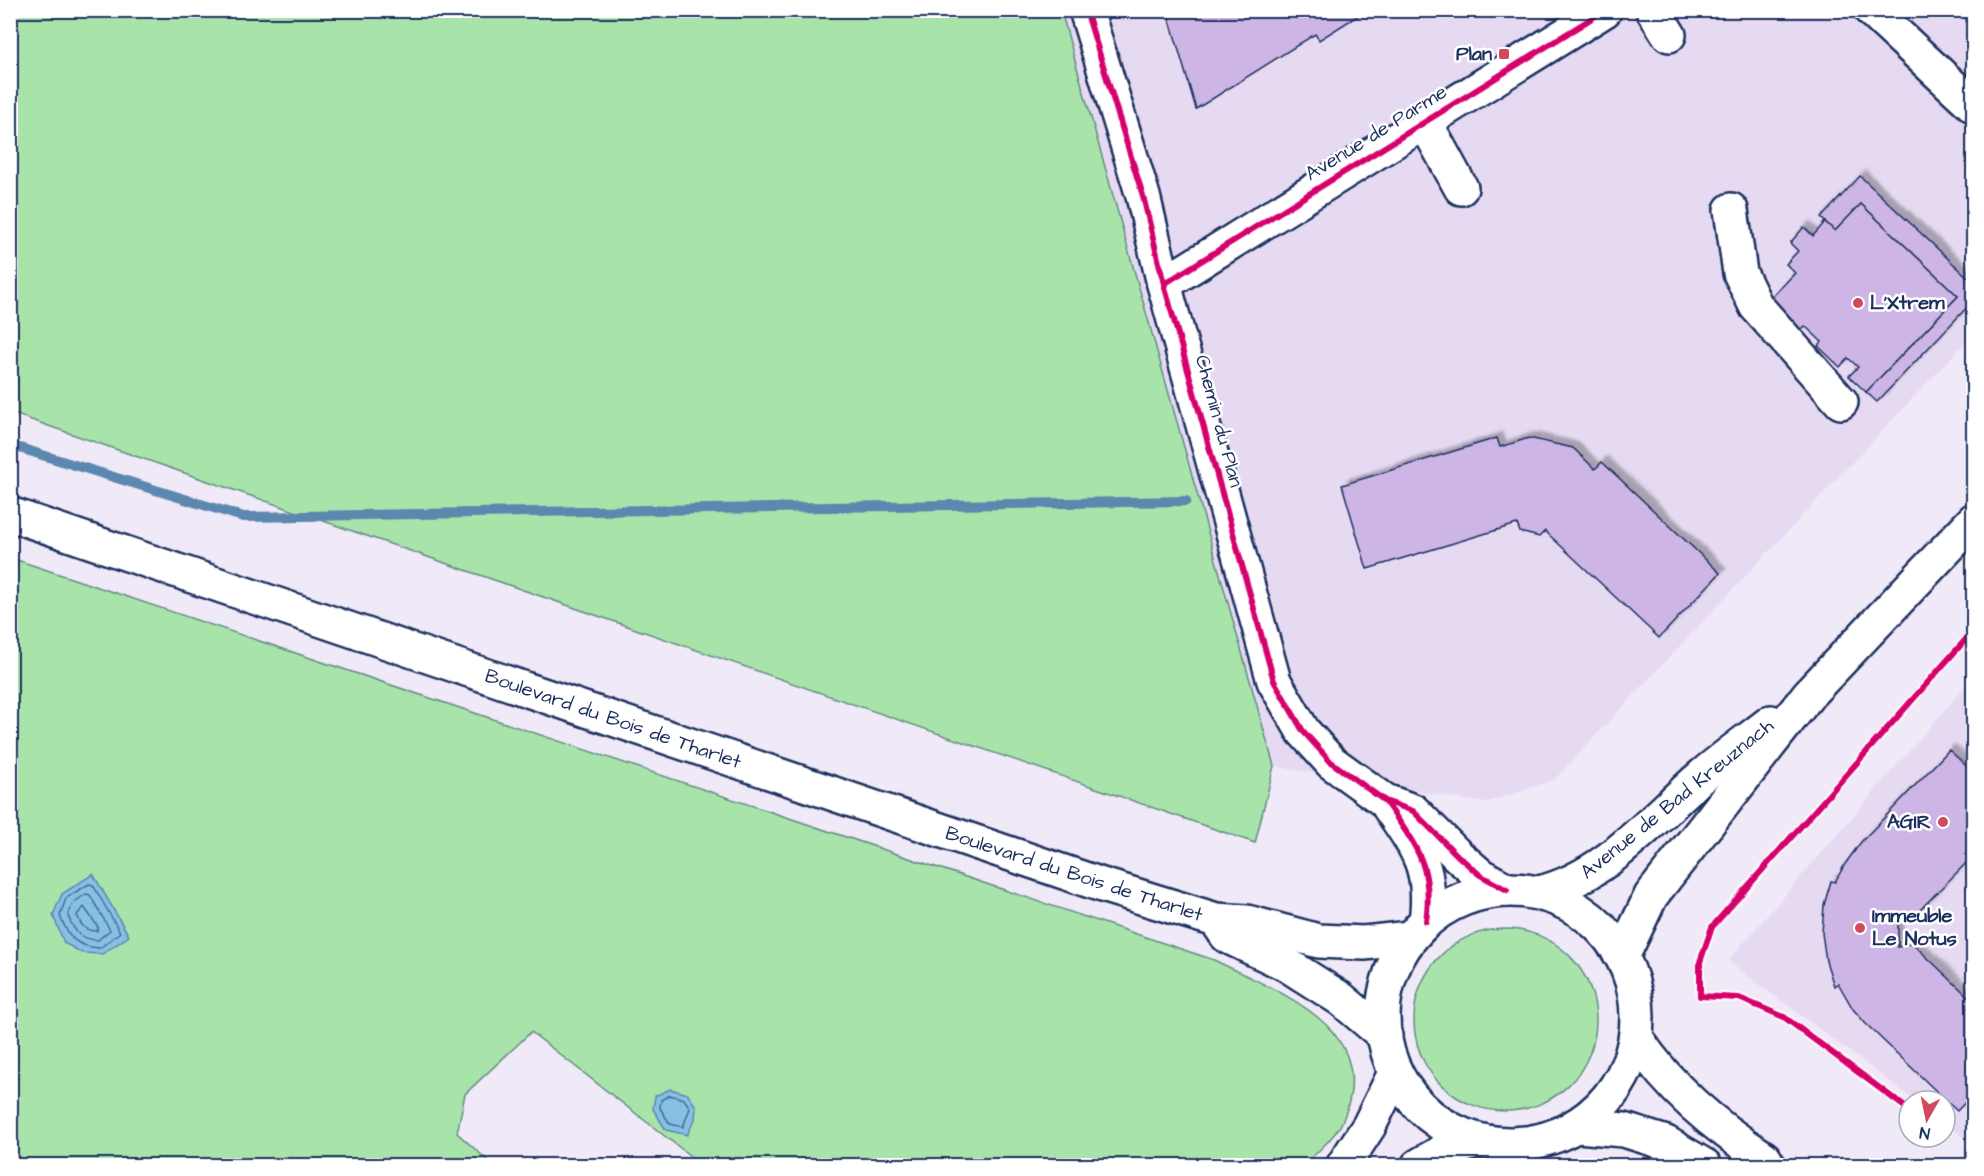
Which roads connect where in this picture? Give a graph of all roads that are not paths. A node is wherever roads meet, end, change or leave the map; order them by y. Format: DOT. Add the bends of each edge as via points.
graph roads {
  1 [pos="1086,10"];
  2 [pos="1605,10"];
  3 [pos="1871,10"];
  4 [pos="1974,106"];
  5 [pos="1425,122"];
  6 [pos="1461,188"];
  7 [pos="1731,210"];
  8 [pos="1164,284"];
  9 [pos="1841,402"];
  10 [pos="10,514"];
  11 [pos="1974,520"];
  12 [pos="1809,694"];
  13 [pos="1385,801"];
  14 [pos="1507,890"];
  15 [pos="1539,893"];
  16 [pos="1216,920"];
  17 [pos="1418,930"];
  18 [pos="1623,956"];
  19 [pos="1385,1036"];
  20 [pos="1636,1038"];
  21 [pos="1395,1074"];
  22 [pos="1578,1126"];
  23 [pos="1478,1141"];
  24 [pos="1343,1166"];
  25 [pos="1418,1166"];
  26 [pos="1705,1166"];
  27 [pos="1768,1166"];
  1 -- 8 [label="main road, Chemin du Plan" via="1143,196"];
  2 -- 5 [label="main road, Avenue de Parme"];
  3 -- 4 [label="main road"];
  5 -- 6 [label="main road"];
  5 -- 8 [label="main road, Avenue de Parme"];
  7 -- 9 [label="main road" via="1740,273 1756,306"];
  8 -- 13 [label="main road, Chemin du Plan" via="1274,681 1303,731 1331,762"];
  10 -- 16 [label="main road, Boulevard du Bois de Tharlet" via="1102,885"];
  11 -- 12 [label="main road, Avenue de Bad Kreuznach"];
  12 -- 15 [label="main road, Avenue de Bad Kreuznach" via="1703,774 1593,871 1563,887"];
  12 -- 18 [label="main road, Avenue de Bad Kreuznach" via="1651,896"];
  13 -- 14 [label="main road, Chemin du Plan" via="1413,811 1480,875"];
  13 -- 17 [label="main road, Chemin du Plan" via="1426,870 1430,894"];
  14 -- 15 [label="main road"];
  14 -- 17 [label="main road" via="1459,900"];
  15 -- 18 [label="main road" via="1573,906 1601,927"];
  16 -- 17 [label="main road, Boulevard du Bois de Tharlet" via="1247,922 1319,941 1364,943"];
  16 -- 19 [label="main road, Boulevard du Bois de Tharlet" via="1227,936 1286,964 1341,999"];
  17 -- 19 [label="main road" via="1388,978 1383,1002"];
  18 -- 20 [label="main road" via="1635,989 1639,1018"];
  19 -- 21 [label="main road"];
  20 -- 22 [label="main road" via="1624,1076 1605,1104"];
  20 -- 27 [label="main road" via="1676,1090 1716,1126 1764,1158"];
  21 -- 23 [label="main road" via="1416,1103 1444,1126"];
  21 -- 24 [label="main road"];
  22 -- 23 [label="main road" via="1535,1142 1512,1145"];
  22 -- 26 [label="main road" via="1624,1130 1666,1143"];
  23 -- 25 [label="main road" via="1440,1153"];
}
